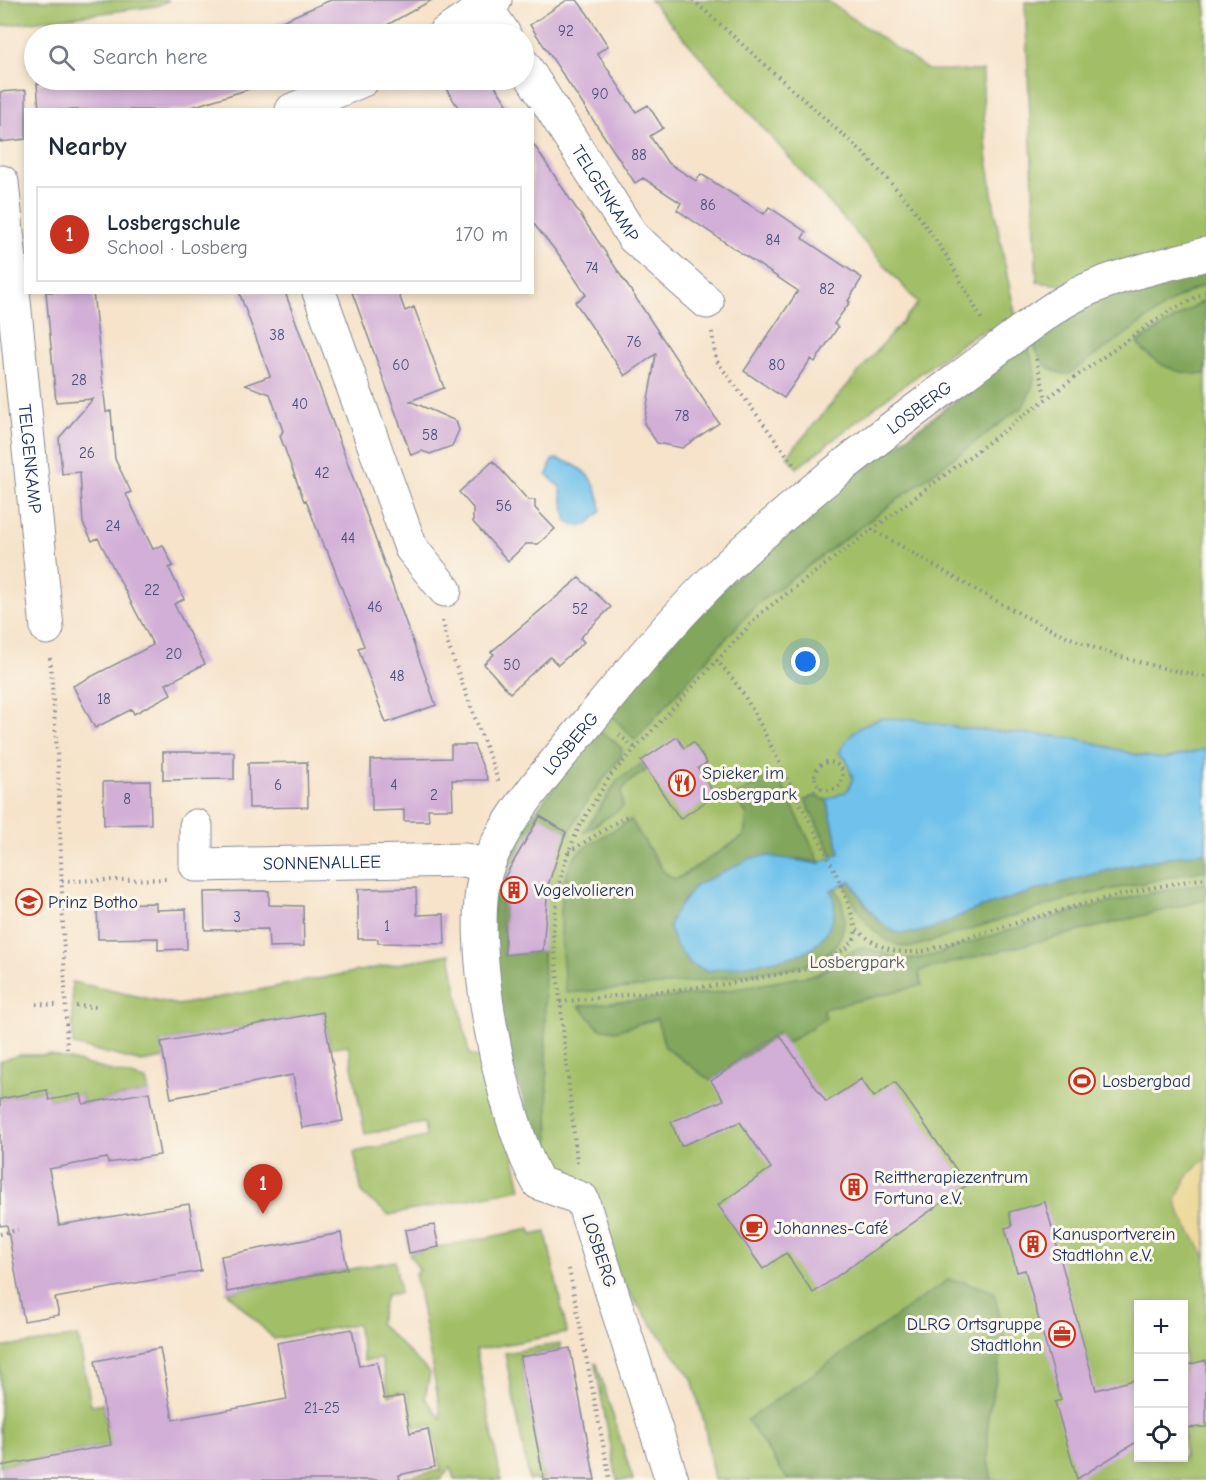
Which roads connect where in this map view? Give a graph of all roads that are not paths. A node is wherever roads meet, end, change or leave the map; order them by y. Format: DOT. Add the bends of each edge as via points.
graph roads {
  1 [pos="491,3"];
  2 [pos="459,24"];
  3 [pos="500,24"];
  4 [pos="534,81"];
  5 [pos="339,90"];
  6 [pos="296,108"];
  7 [pos="9,181"];
  8 [pos="1206,254"];
  9 [pos="320,294"];
  10 [pos="706,302"];
  11 [pos="445,590"];
  12 [pos="48,628"];
  13 [pos="196,826"];
  14 [pos="487,866"];
  15 [pos="672,1480"];
  1 -- 2 [label="street"];
  1 -- 3 [label="street"];
  4 -- 10 [label="street, TELGENKAMP" via="633,237"];
  5 -- 6 [label="street"];
  7 -- 12 [label="street, TELGENKAMP"];
  8 -- 14 [label="street, LOSBERG" via="1115,279 1066,300 892,427 813,491 711,582 635,664 547,770"];
  9 -- 11 [label="street" via="411,548"];
  13 -- 14 [label="street, SONNENALLEE" via="196,865 465,861"];
  14 -- 15 [label="street, LOSBERG" via="481,895 484,982 519,1143 539,1183 582,1199"];
}
